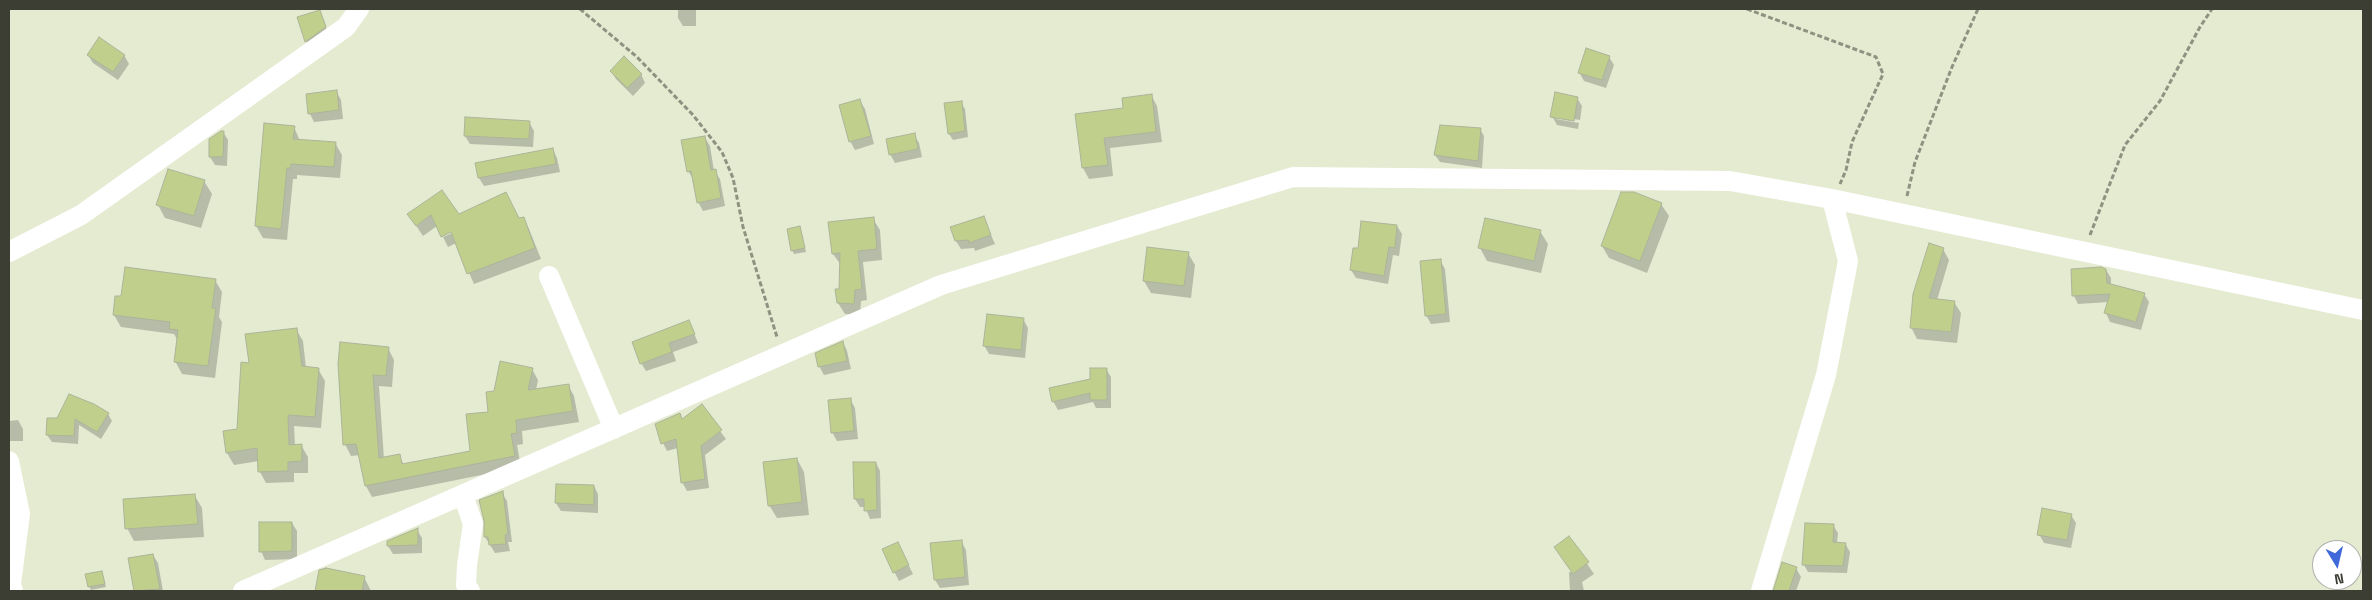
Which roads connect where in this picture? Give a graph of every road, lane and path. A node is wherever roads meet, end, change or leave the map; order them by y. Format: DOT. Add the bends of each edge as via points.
graph roads {
  1 [pos="360,9"];
  2 [pos="580,9"];
  3 [pos="1748,9"];
  4 [pos="1978,9"];
  5 [pos="2212,9"];
  6 [pos="1832,199"];
  7 [pos="1902,214"];
  8 [pos="9,252"];
  9 [pos="2086,252"];
  10 [pos="549,276"];
  11 [pos="2363,310"];
  12 [pos="783,354"];
  13 [pos="614,429"];
  14 [pos="9,461"];
  15 [pos="463,495"];
  16 [pos="13,591"];
  17 [pos="243,591"];
  18 [pos="470,591"];
  19 [pos="1761,591"];
  1 -- 8 [label="street" via="346,26 81,215"];
  2 -- 12 [label="path" via="637,57 693,115 722,152 733,178 743,227"];
  3 -- 6 [label="path" via="1876,57 1883,74 1852,142 1846,170"];
  4 -- 7 [label="path" via="1915,162"];
  5 -- 9 [label="path" via="2160,100 2125,145"];
  6 -- 7 [label="street"];
  6 -- 12 [label="street" via="1730,181 1292,177 941,285"];
  6 -- 19 [label="street" via="1848,261 1826,375"];
  7 -- 9 [label="street"];
  9 -- 11 [label="street"];
  10 -- 13 [label="street"];
  12 -- 13 [label="street"];
  13 -- 15 [label="street"];
  14 -- 16 [label="street" via="20,514 11,584"];
  15 -- 17 [label="street"];
  15 -- 18 [label="street" via="473,524 466,585"];
}
